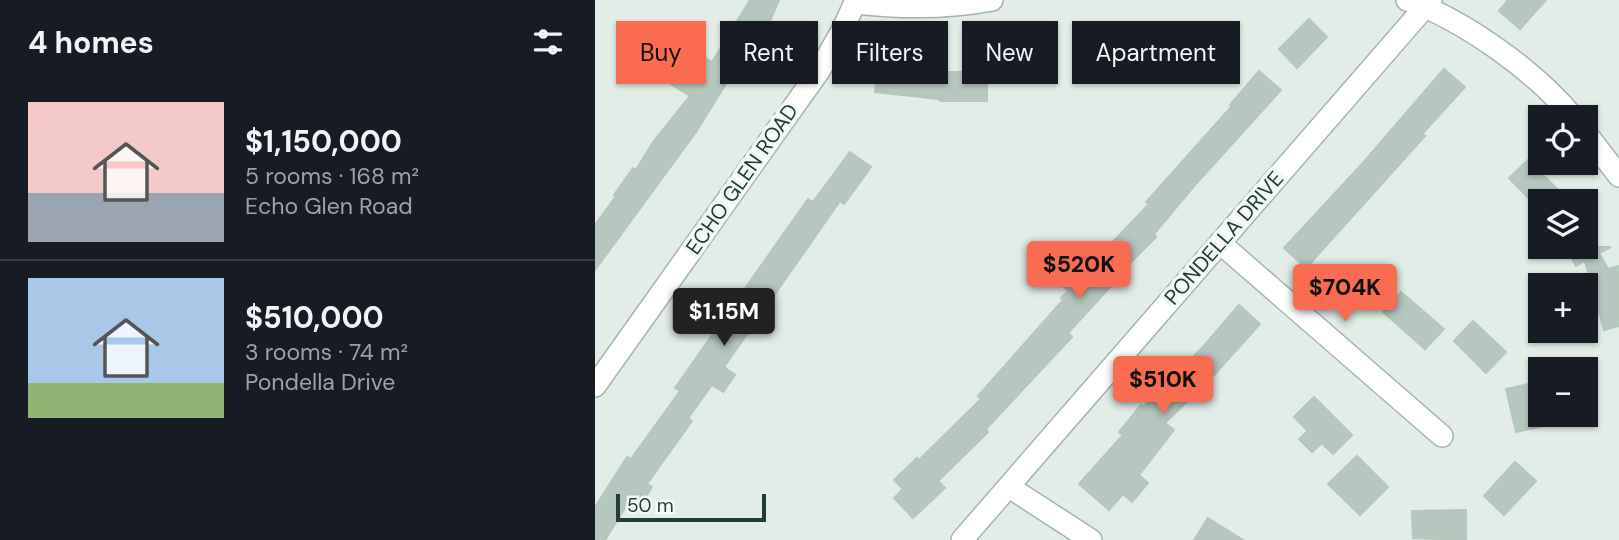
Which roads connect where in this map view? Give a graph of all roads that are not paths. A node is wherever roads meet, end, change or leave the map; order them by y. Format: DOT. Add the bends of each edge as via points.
graph roads {
  1 [pos="992,0"];
  2 [pos="856,2"];
  3 [pos="1421,2"];
  4 [pos="1560,105"];
  5 [pos="1598,149"];
  6 [pos="1619,176"];
  7 [pos="1220,243"];
  8 [pos="595,386"];
  9 [pos="1442,436"];
  10 [pos="1009,487"];
  11 [pos="963,540"];
  12 [pos="1091,540"];
  1 -- 2 [label="street" via="897,8"];
  2 -- 8 [label="street, ECHO GLEN ROAD" via="819,71"];
  3 -- 4 [label="street" via="1494,48"];
  3 -- 7 [label="street, PONDELLA DRIVE"];
  5 -- 6 [label="street"];
  7 -- 9 [label="street"];
  7 -- 10 [label="street, PONDELLA DRIVE"];
  10 -- 11 [label="street, PONDELLA DRIVE"];
  10 -- 12 [label="street"];
}
